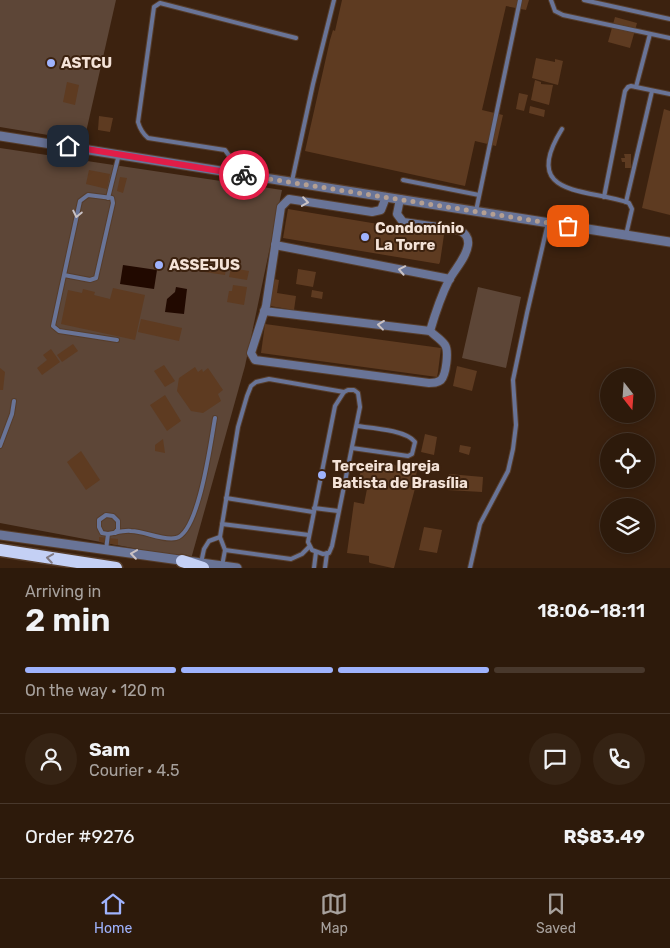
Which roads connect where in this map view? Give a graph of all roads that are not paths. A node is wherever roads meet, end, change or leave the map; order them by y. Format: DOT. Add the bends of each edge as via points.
graph roads {
  1 [pos="334,0"];
  2 [pos="520,0"];
  3 [pos="551,0"];
  4 [pos="584,0"];
  5 [pos="670,19"];
  6 [pos="650,34"];
  7 [pos="296,38"];
  8 [pos="670,38"];
  9 [pos="636,87"];
  10 [pos="652,91"];
  11 [pos="670,94"];
  12 [pos="562,129"];
  13 [pos="0,136"];
  14 [pos="119,154"];
  15 [pos="229,173"];
  16 [pos="403,180"];
  17 [pos="292,183"];
  18 [pos="479,195"];
  19 [pos="386,197"];
  20 [pos="604,197"];
  21 [pos="108,198"];
  22 [pos="400,199"];
  23 [pos="626,202"];
  24 [pos="476,211"];
  25 [pos="548,223"];
  26 [pos="626,236"];
  27 [pos="670,242"];
  28 [pos="275,245"];
  29 [pos="64,275"];
  30 [pos="450,279"];
  31 [pos="264,311"];
  32 [pos="430,331"];
  33 [pos="117,340"];
  34 [pos="344,392"];
  35 [pos="14,401"];
  36 [pos="215,418"];
  37 [pos="357,426"];
  38 [pos="0,446"];
  39 [pos="352,448"];
  40 [pos="226,498"];
  41 [pos="314,510"];
  42 [pos="338,510"];
  43 [pos="222,524"];
  44 [pos="115,533"];
  45 [pos="108,534"];
  46 [pos="0,535"];
  47 [pos="309,535"];
  48 [pos="220,537"];
  49 [pos="309,547"];
  50 [pos="0,550"];
  51 [pos="106,550"];
  52 [pos="225,550"];
  53 [pos="316,552"];
  54 [pos="327,553"];
  55 [pos="182,561"];
  56 [pos="202,566"];
  57 [pos="222,566"];
  58 [pos="116,568"];
  59 [pos="237,568"];
  60 [pos="314,568"];
  61 [pos="325,568"];
  62 [pos="470,568"];
  1 -- 17 [label="lane"];
  2 -- 18 [label="lane"];
  3 -- 6 [label="lane" via="555,11 563,15"];
  4 -- 5 [label="lane"];
  6 -- 8 [label="lane"];
  6 -- 9 [label="lane"];
  7 -- 15 [label="lane" via="160,3 154,7 138,122 140,129 148,138 225,150 230,157"];
  9 -- 10 [label="lane"];
  9 -- 20 [label="lane" via="628,87 625,91"];
  10 -- 11 [label="lane"];
  10 -- 23 [label="lane"];
  12 -- 20 [label="lane" via="552,144 549,158 553,179 572,190"];
  13 -- 14 [label="street"];
  14 -- 15 [label="street"];
  14 -- 21 [label="lane"];
  15 -- 17 [label="street"];
  16 -- 18 [label="lane"];
  17 -- 19 [label="street"];
  18 -- 24 [label="lane"];
  19 -- 22 [label="street"];
  28 -- 19 [label="street, one-way" via="281,207 289,199 372,212 380,210"];
  20 -- 23 [label="lane"];
  21 -- 29 [label="lane, one-way" via="88,195 80,201"];
  21 -- 29 [label="lane" via="112,198 113,203 96,278 90,280"];
  22 -- 24 [label="street"];
  22 -- 30 [label="street" via="397,214 402,222 459,230 468,238 468,246"];
  23 -- 26 [label="lane" via="632,209"];
  24 -- 25 [label="street"];
  25 -- 26 [label="street"];
  25 -- 62 [label="lane" via="513,380 516,425 510,464 480,524"];
  26 -- 27 [label="street"];
  30 -- 28 [label="street, one-way"];
  28 -- 31 [label="street"];
  29 -- 33 [label="lane" via="55,329"];
  30 -- 32 [label="street"];
  32 -- 31 [label="street, one-way"];
  31 -- 32 [label="street" via="252,353 255,360 434,383 443,378 447,351"];
  34 -- 37 [label="lane" via="354,390 358,393"];
  34 -- 40 [label="lane" via="269,379 251,386 238,427"];
  34 -- 41 [label="lane" via="335,406"];
  35 -- 38 [label="lane"];
  36 -- 44 [label="lane" via="200,496 189,528 182,537 173,539 130,530"];
  37 -- 39 [label="lane"];
  37 -- 39 [label="lane" via="398,432 412,438 414,450 408,456"];
  39 -- 42 [label="lane"];
  40 -- 41 [label="lane"];
  40 -- 43 [label="lane"];
  41 -- 42 [label="lane"];
  41 -- 47 [label="lane"];
  42 -- 54 [label="lane" via="332,546"];
  43 -- 47 [label="lane"];
  43 -- 48 [label="lane"];
  44 -- 45 [label="lane"];
  44 -- 45 [label="lane" via="118,521 106,515 99,520 99,527 102,533"];
  45 -- 51 [label="lane"];
  46 -- 51 [label="street"];
  47 -- 49 [label="lane"];
  48 -- 52 [label="lane"];
  48 -- 56 [label="lane" via="209,541"];
  49 -- 52 [label="lane" via="291,559"];
  49 -- 53 [label="lane"];
  58 -- 50 [label="highway, one-way"];
  55 -- 51 [label="street, one-way"];
  52 -- 57 [label="lane"];
  53 -- 54 [label="lane"];
  53 -- 60 [label="lane"];
  54 -- 61 [label="lane"];
  55 -- 56 [label="highway"];
  56 -- 57 [label="street"];
  57 -- 59 [label="street"];
}
